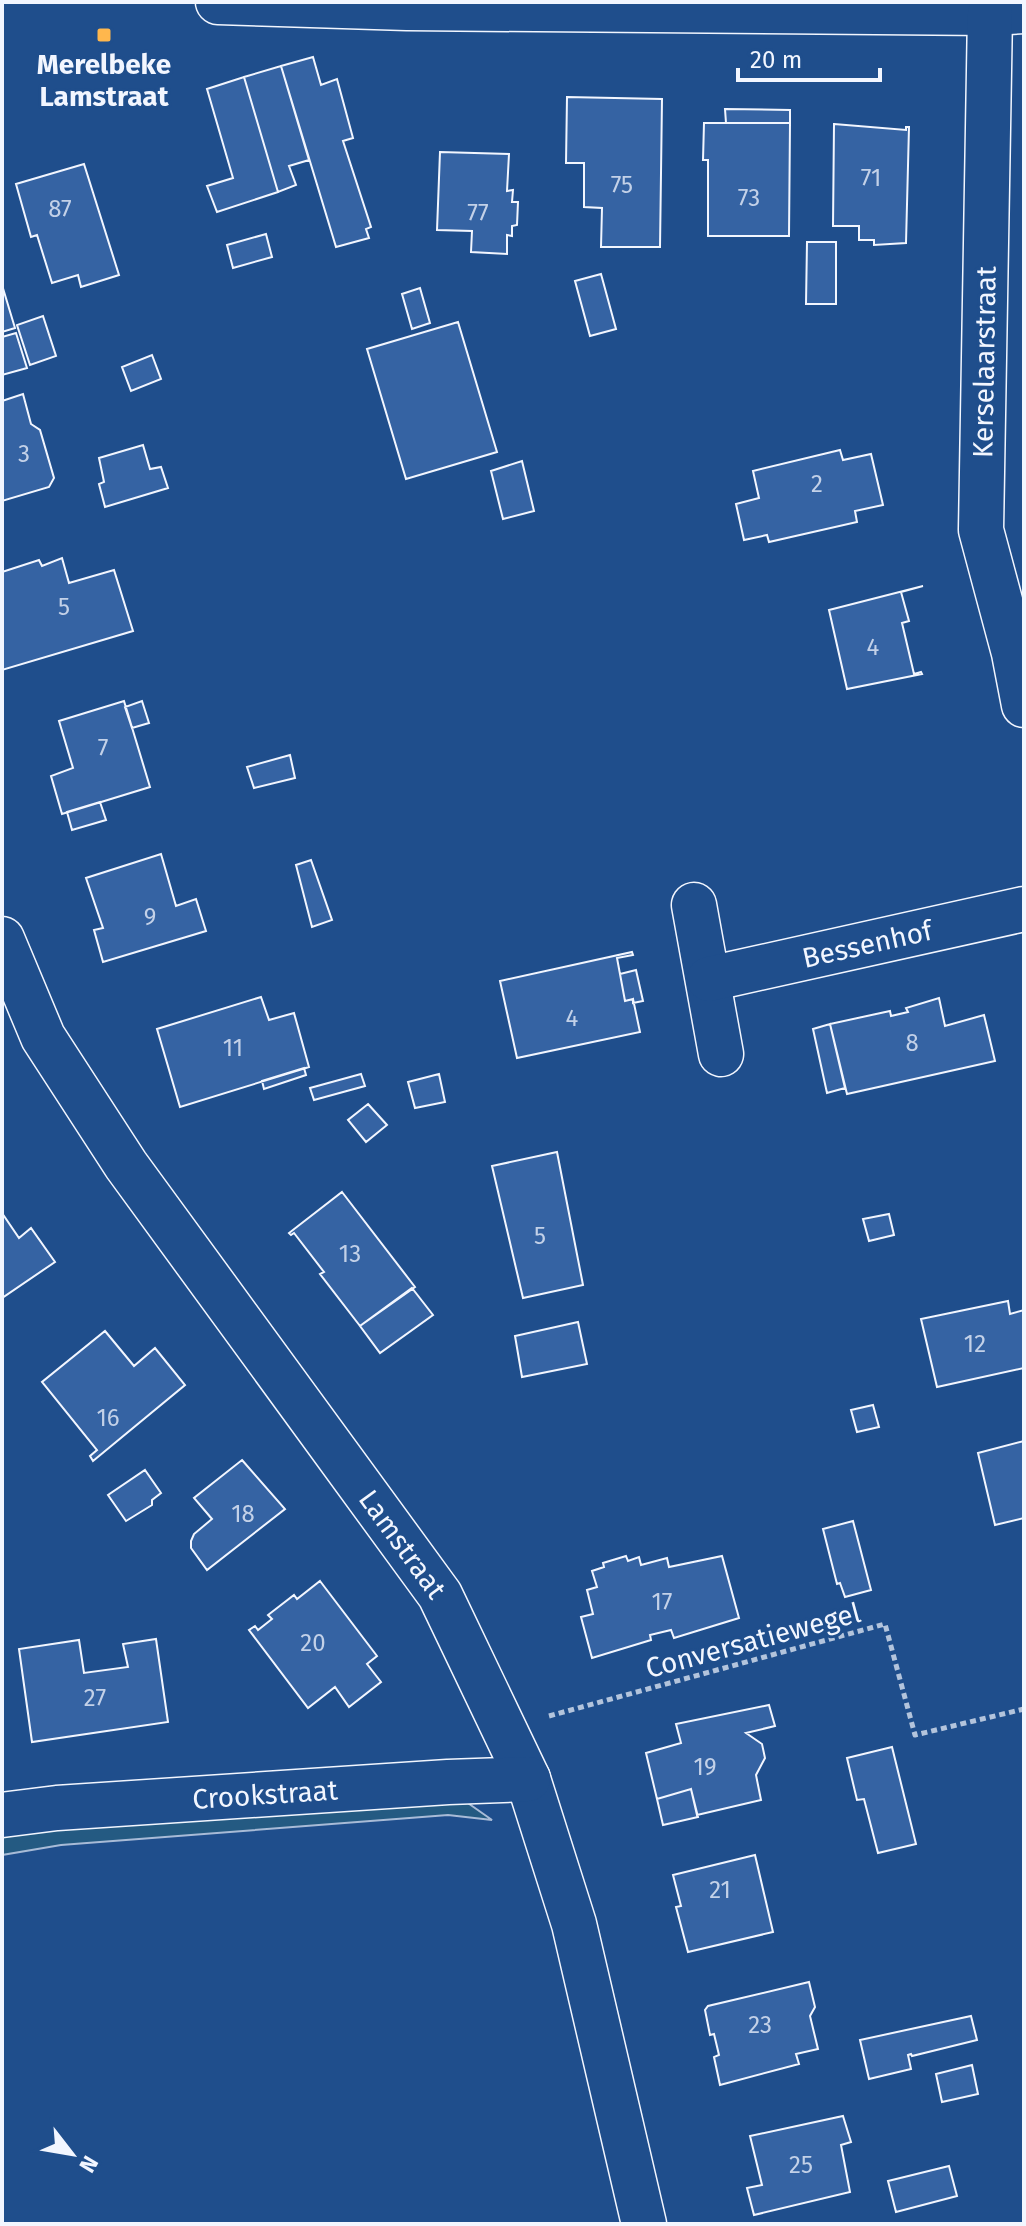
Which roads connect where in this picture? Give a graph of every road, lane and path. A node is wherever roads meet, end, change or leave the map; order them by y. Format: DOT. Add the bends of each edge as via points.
graph roads {
  1 [pos="218,2"];
  2 [pos="227,2"];
  3 [pos="1007,12"];
  4 [pos="1019,653"];
  5 [pos="1024,705"];
  6 [pos="694,905"];
  7 [pos="1024,909"];
  8 [pos="2,939"];
  9 [pos="709,979"];
  10 [pos="721,1054"];
  11 [pos="1024,1709"];
  12 [pos="505,1728"];
  13 [pos="528,1779"];
  14 [pos="2,1815"];
  15 [pos="644,2224"];
  1 -- 2 [label="street"];
  2 -- 3 [label="street"];
  3 -- 4 [label="street, Kerselaarstraat" via="981,530"];
  4 -- 5 [label="street, Kerselaarstraat"];
  6 -- 9 [label="street"];
  7 -- 9 [label="street, Bessenhof"];
  8 -- 12 [label="street, Lamstraat" via="43,1037 126,1165 440,1595"];
  9 -- 10 [label="street"];
  11 -- 12 [label="path, Conversatiewegel" via="915,1735 885,1624"];
  12 -- 13 [label="street, Lamstraat"];
  13 -- 14 [label="street, Crookstraat"];
  13 -- 15 [label="street, Lamstraat" via="574,1924"];
}
